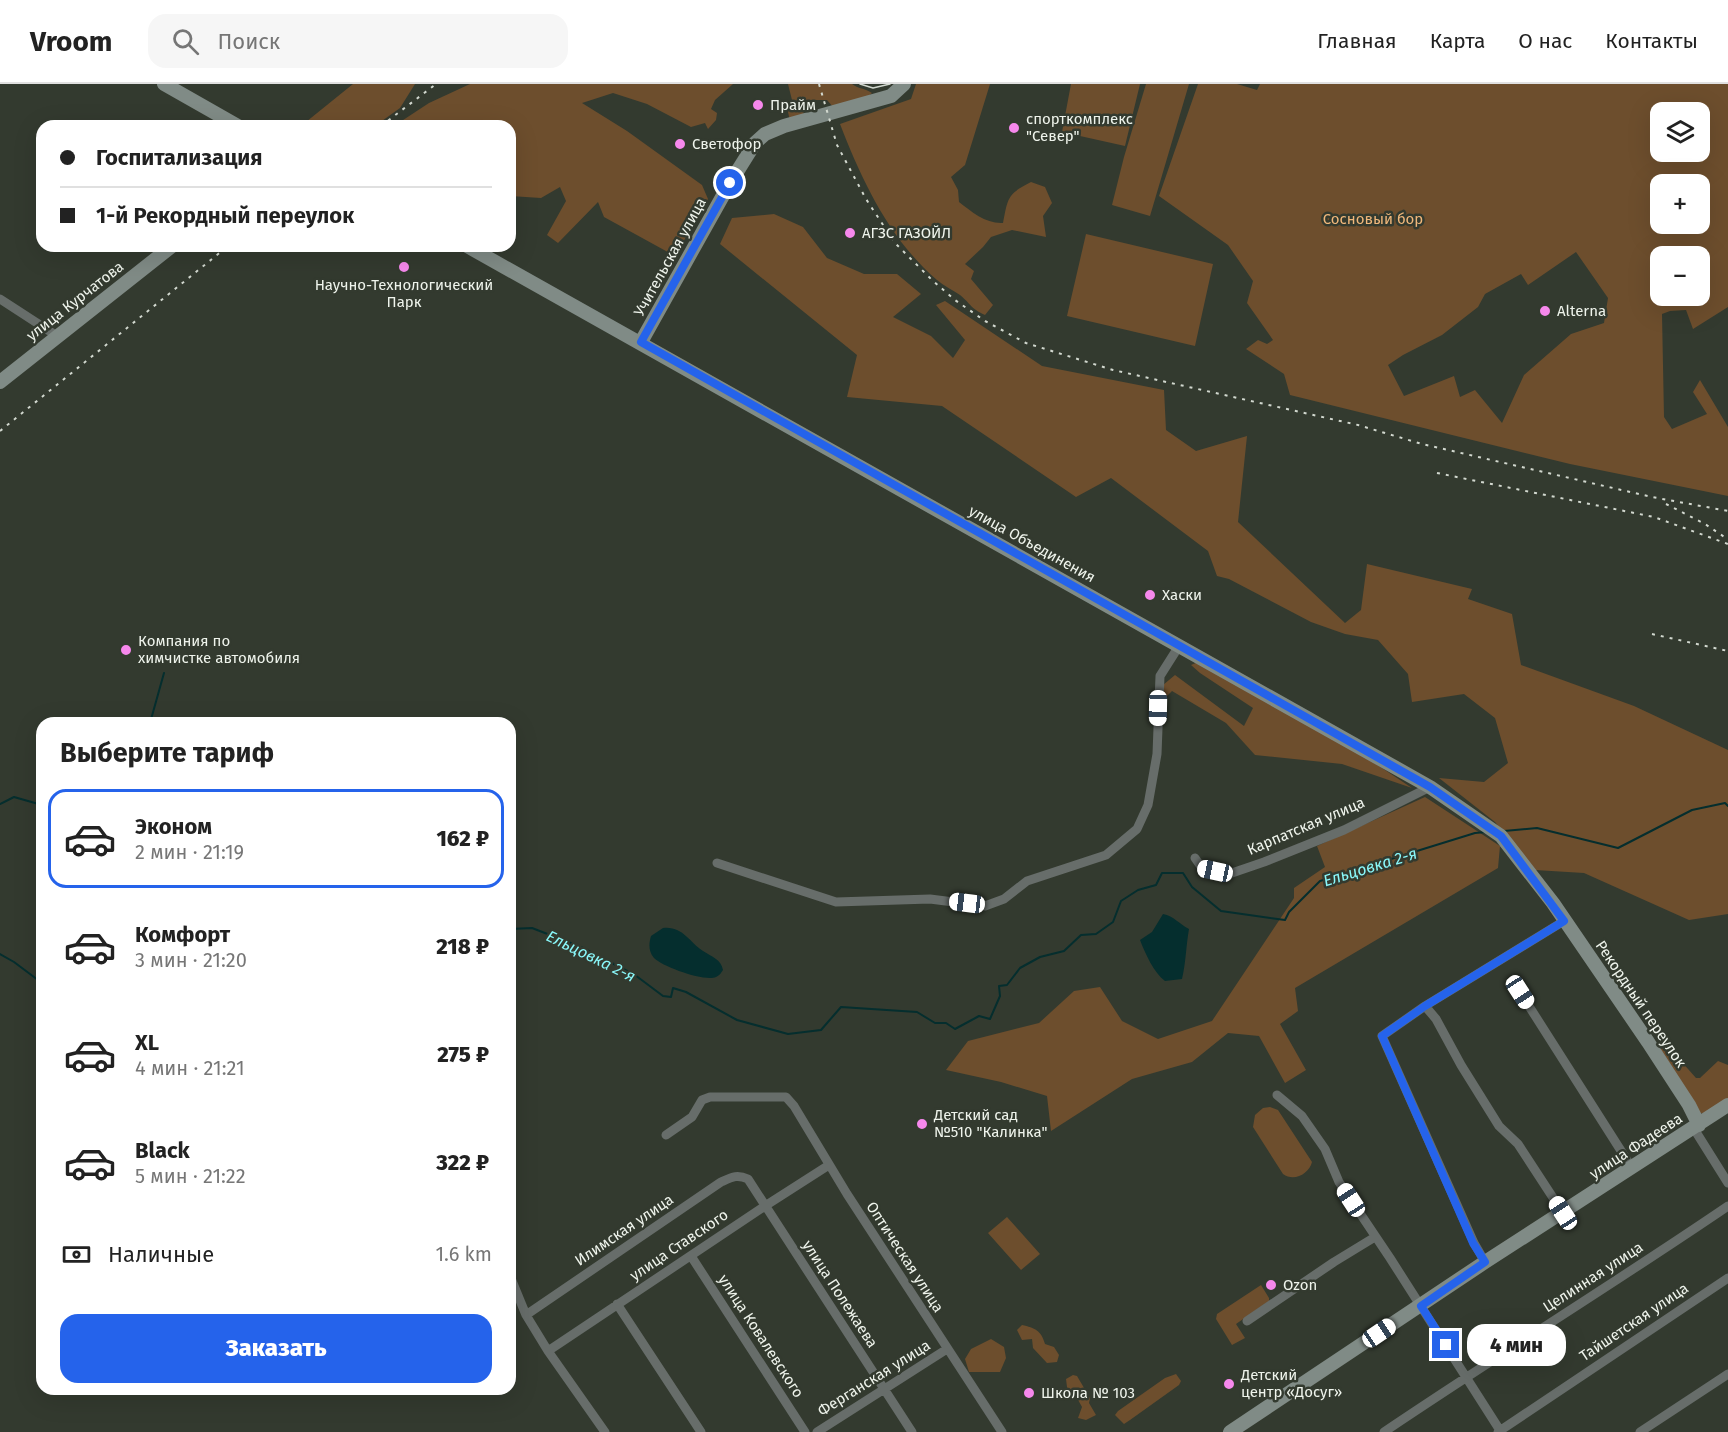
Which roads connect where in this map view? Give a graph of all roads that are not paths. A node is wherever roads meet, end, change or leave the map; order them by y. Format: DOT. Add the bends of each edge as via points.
graph roads {
  1 [pos="164,84"];
  2 [pos="904,84"];
  3 [pos="227,120"];
  4 [pos="164,252"];
  5 [pos="479,252"];
  6 [pos="0,299"];
  7 [pos="57,336"];
  8 [pos="641,342"];
  9 [pos="0,382"];
  10 [pos="1179,646"];
  11 [pos="1430,787"];
  12 [pos="1195,858"];
  13 [pos="717,863"];
  14 [pos="1552,903"];
  15 [pos="1564,921"];
  16 [pos="1520,992"];
  17 [pos="1425,1006"];
  18 [pos="1277,1095"];
  19 [pos="1728,1105"];
  20 [pos="1698,1125"];
  21 [pos="666,1135"];
  22 [pos="829,1165"];
  23 [pos="1632,1168"];
  24 [pos="740,1175"];
  25 [pos="1728,1183"];
  26 [pos="765,1206"];
  27 [pos="1728,1206"];
  28 [pos="1563,1213"];
  29 [pos="1375,1237"];
  30 [pos="692,1256"];
  31 [pos="1485,1262"];
  32 [pos="1728,1278"];
  33 [pos="516,1291"];
  34 [pos="617,1304"];
  35 [pos="1421,1306"];
  36 [pos="526,1315"];
  37 [pos="1247,1321"];
  38 [pos="947,1349"];
  39 [pos="548,1351"];
  40 [pos="1728,1374"];
  41 [pos="1466,1377"];
  42 [pos="884,1390"];
  43 [pos="605,1432"];
  44 [pos="701,1432"];
  45 [pos="805,1432"];
  46 [pos="817,1432"];
  47 [pos="912,1432"];
  48 [pos="1002,1432"];
  49 [pos="1230,1432"];
  50 [pos="1384,1432"];
  51 [pos="1500,1432"];
  52 [pos="1640,1432"];
  1 -- 3 [label="main road"];
  2 -- 8 [label="main road, Учительская улица" via="891,96 774,129 755,143"];
  4 -- 7 [label="main road, улица Курчатова"];
  5 -- 8 [label="main road, улица Объединения"];
  6 -- 7 [label="street"];
  7 -- 9 [label="main road, улица Курчатова"];
  8 -- 10 [label="main road, улица Объединения"];
  10 -- 11 [label="main road, улица Объединения"];
  10 -- 13 [label="street" via="1160,676 1157,754 1148,805 1137,830 1106,855 1027,881 1004,899 985,906 930,899 836,902"];
  11 -- 12 [label="street, Карпатская улица" via="1344,830 1229,874 1202,868"];
  11 -- 14 [label="main road, улица Объединения" via="1501,836"];
  14 -- 15 [label="main road, Рекордный переулок"];
  15 -- 17 [label="street"];
  15 -- 20 [label="main road, Рекордный переулок" via="1654,1051"];
  16 -- 23 [label="street"];
  17 -- 28 [label="street" via="1499,1126 1518,1144"];
  17 -- 31 [label="street" via="1382,1036 1473,1243"];
  18 -- 29 [label="street" via="1302,1116 1325,1149 1339,1182"];
  19 -- 20 [label="main road, улица Фадеева"];
  20 -- 23 [label="main road, улица Фадеева"];
  20 -- 25 [label="street" via="1696,1132"];
  21 -- 22 [label="street, Оптическая улица" via="692,1117 702,1100 710,1097 786,1097"];
  22 -- 26 [label="street, улица Ставского"];
  22 -- 38 [label="street, Оптическая улица"];
  23 -- 28 [label="main road, улица Фадеева"];
  24 -- 26 [label="street, улица Полежаева" via="748,1179"];
  24 -- 36 [label="street, Илимская улица" via="721,1182"];
  26 -- 30 [label="street, улица Ставского"];
  26 -- 42 [label="street, улица Полежаева"];
  27 -- 41 [label="street, Целинная улица"];
  28 -- 31 [label="main road, улица Фадеева"];
  29 -- 35 [label="street"];
  29 -- 37 [label="street"];
  30 -- 34 [label="street, улица Ставского"];
  30 -- 45 [label="street, улица Ковалевского"];
  31 -- 35 [label="main road, улица Фадеева"];
  32 -- 51 [label="street, Тайшетская улица"];
  33 -- 36 [label="street"];
  34 -- 39 [label="street, улица Ставского"];
  34 -- 44 [label="street"];
  35 -- 41 [label="street"];
  35 -- 49 [label="main road, улица Фадеева"];
  36 -- 39 [label="street"];
  38 -- 42 [label="street, Ферганская улица"];
  38 -- 48 [label="street, Оптическая улица"];
  39 -- 43 [label="street"];
  40 -- 52 [label="street"];
  41 -- 50 [label="street, Целинная улица"];
  41 -- 51 [label="street"];
  42 -- 46 [label="street, Ферганская улица"];
  42 -- 47 [label="street, улица Полежаева"];
}
